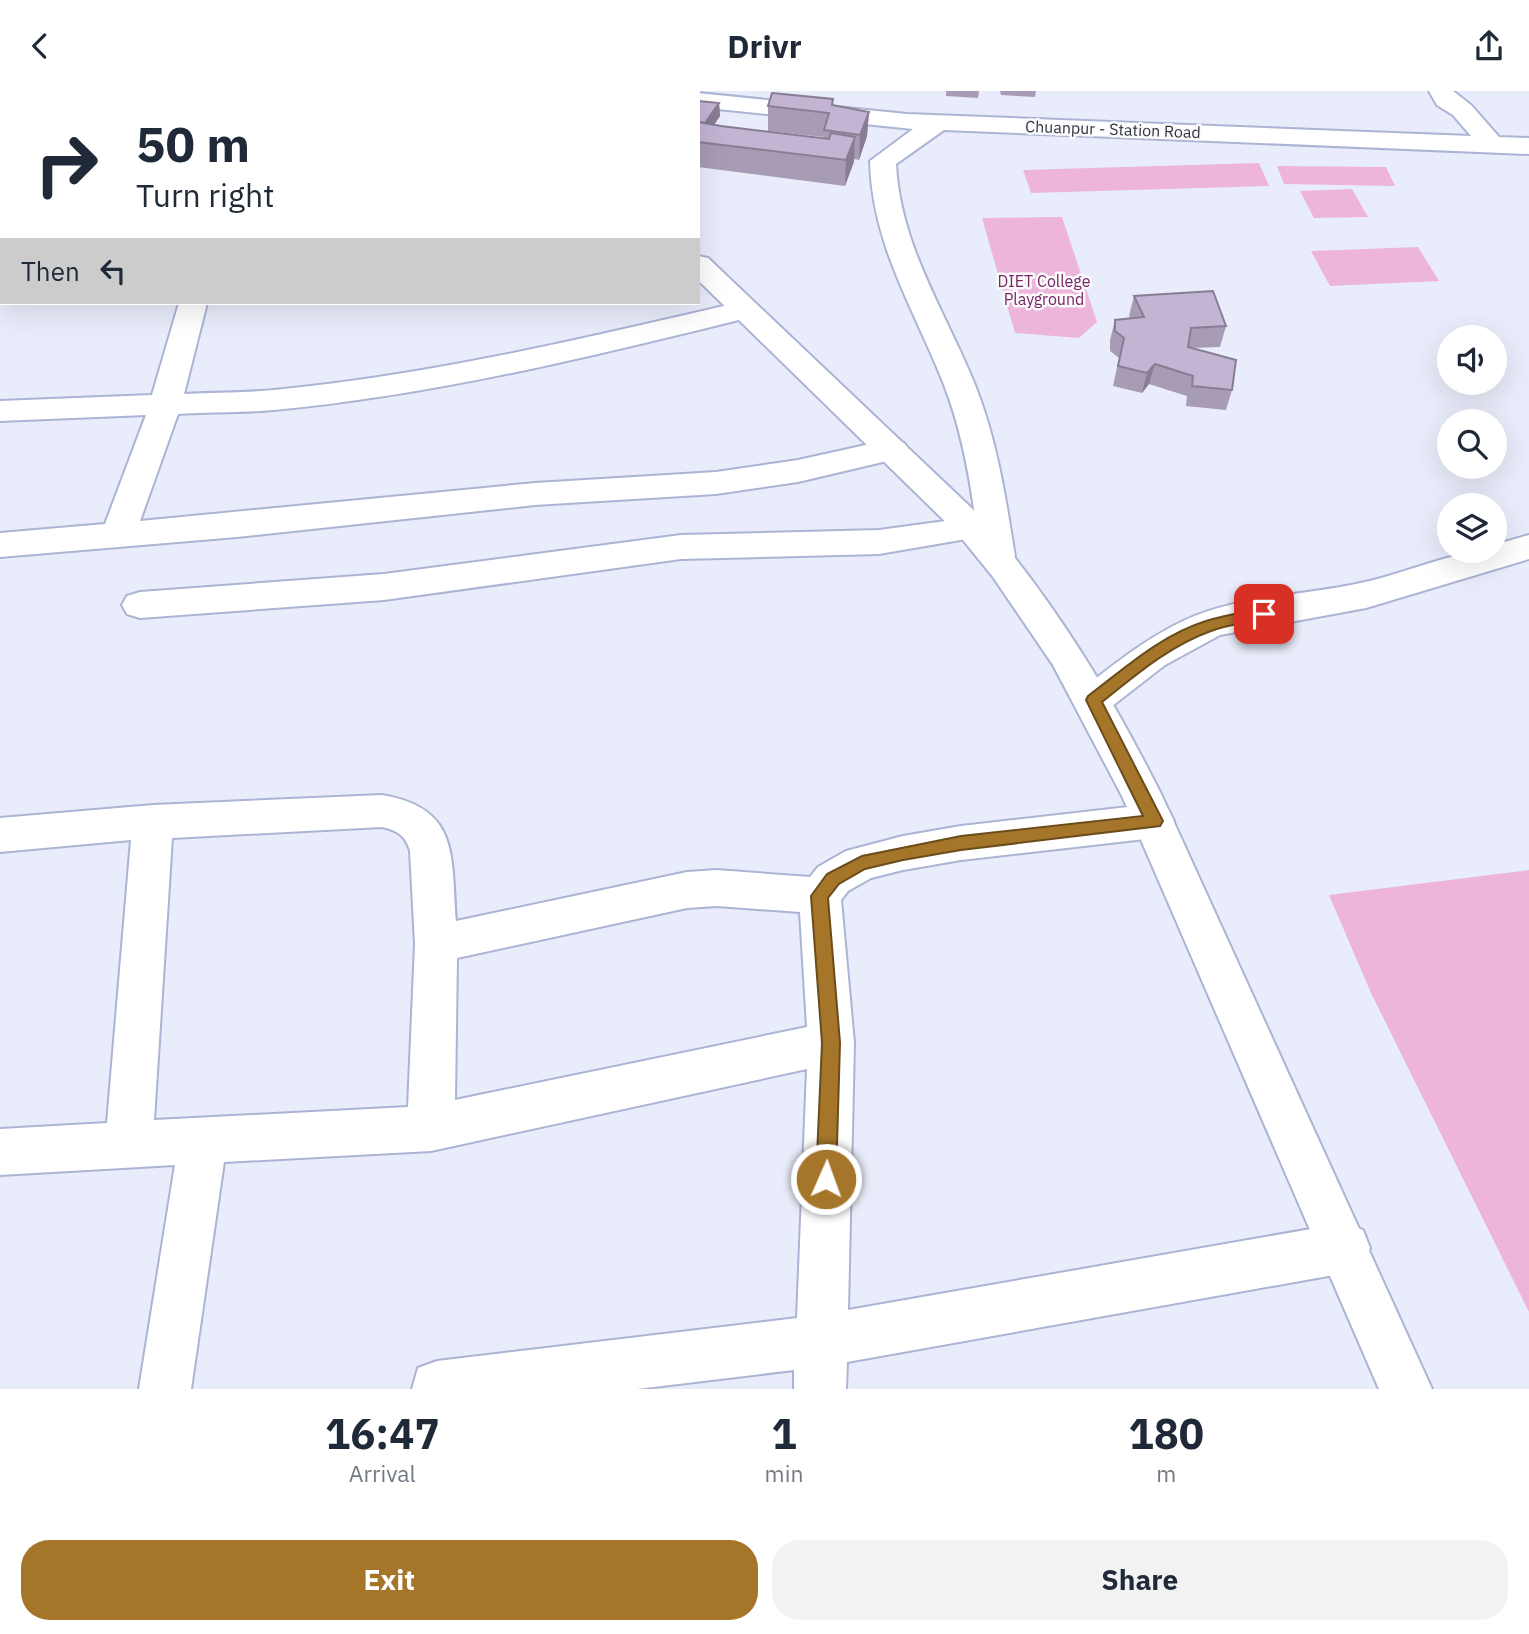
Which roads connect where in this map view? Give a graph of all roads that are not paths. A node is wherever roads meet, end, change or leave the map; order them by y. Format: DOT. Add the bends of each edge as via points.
graph roads {
  1 [pos="869,91"];
  2 [pos="1444,95"];
  3 [pos="700,100"];
  4 [pos="875,118"];
  5 [pos="939,122"];
  6 [pos="1440,143"];
  7 [pos="1492,145"];
  8 [pos="1529,146"];
  9 [pos="883,161"];
  10 [pos="700,266"];
  11 [pos="192,305"];
  12 [pos="746,310"];
  13 [pos="165,405"];
  14 [pos="0,411"];
  15 [pos="893,450"];
  16 [pos="971,527"];
  17 [pos="118,535"];
  18 [pos="0,545"];
  19 [pos="1529,547"];
  20 [pos="998,557"];
  21 [pos="140,605"];
  22 [pos="1094,700"];
  23 [pos="153,821"];
  24 [pos="1154,821"];
  25 [pos="0,835"];
  26 [pos="820,896"];
  27 [pos="436,944"];
  28 [pos="831,1043"];
  29 [pos="431,1128"];
  30 [pos="203,1141"];
  31 [pos="129,1146"];
  32 [pos="0,1153"];
  33 [pos="1345,1248"];
  34 [pos="820,1365"];
  35 [pos="437,1387"];
  36 [pos="165,1389"];
  37 [pos="1406,1389"];
  1 -- 4 [label="street"];
  2 -- 6 [label="street" via="1436,110"];
  2 -- 7 [label="street"];
  3 -- 4 [label="street, Chuanpur - Station Road"];
  4 -- 5 [label="street, Chuanpur - Station Road"];
  4 -- 9 [label="street"];
  5 -- 6 [label="street, Chuanpur - Station Road"];
  5 -- 9 [label="street"];
  6 -- 7 [label="street, Chuanpur - Station Road"];
  7 -- 8 [label="street, Chuanpur - Station Road"];
  9 -- 20 [label="street" via="882,187 890,226 960,386 988,476"];
  10 -- 12 [label="street"];
  11 -- 13 [label="street"];
  12 -- 13 [label="street" via="440,377 284,399"];
  12 -- 15 [label="street"];
  13 -- 14 [label="street"];
  13 -- 17 [label="street"];
  15 -- 16 [label="street"];
  15 -- 17 [label="street" via="716,483 535,494"];
  16 -- 20 [label="street"];
  16 -- 21 [label="street" via="878,542 681,547 384,587"];
  17 -- 18 [label="street"];
  19 -- 22 [label="street" via="1366,595 1209,625 1152,655"];
  20 -- 22 [label="street"];
  22 -- 24 [label="street"];
  23 -- 25 [label="street"];
  23 -- 27 [label="street" via="382,811 410,817 427,837"];
  23 -- 31 [label="street"];
  24 -- 26 [label="street" via="903,853 862,863 833,879"];
  24 -- 33 [label="street"];
  26 -- 27 [label="street" via="687,890"];
  26 -- 28 [label="street"];
  27 -- 29 [label="street"];
  28 -- 29 [label="street"];
  28 -- 34 [label="street"];
  29 -- 30 [label="street"];
  30 -- 31 [label="street"];
  30 -- 36 [label="street"];
  31 -- 32 [label="street"];
  33 -- 34 [label="street"];
  33 -- 37 [label="street"];
  34 -- 35 [label="street"];
}
